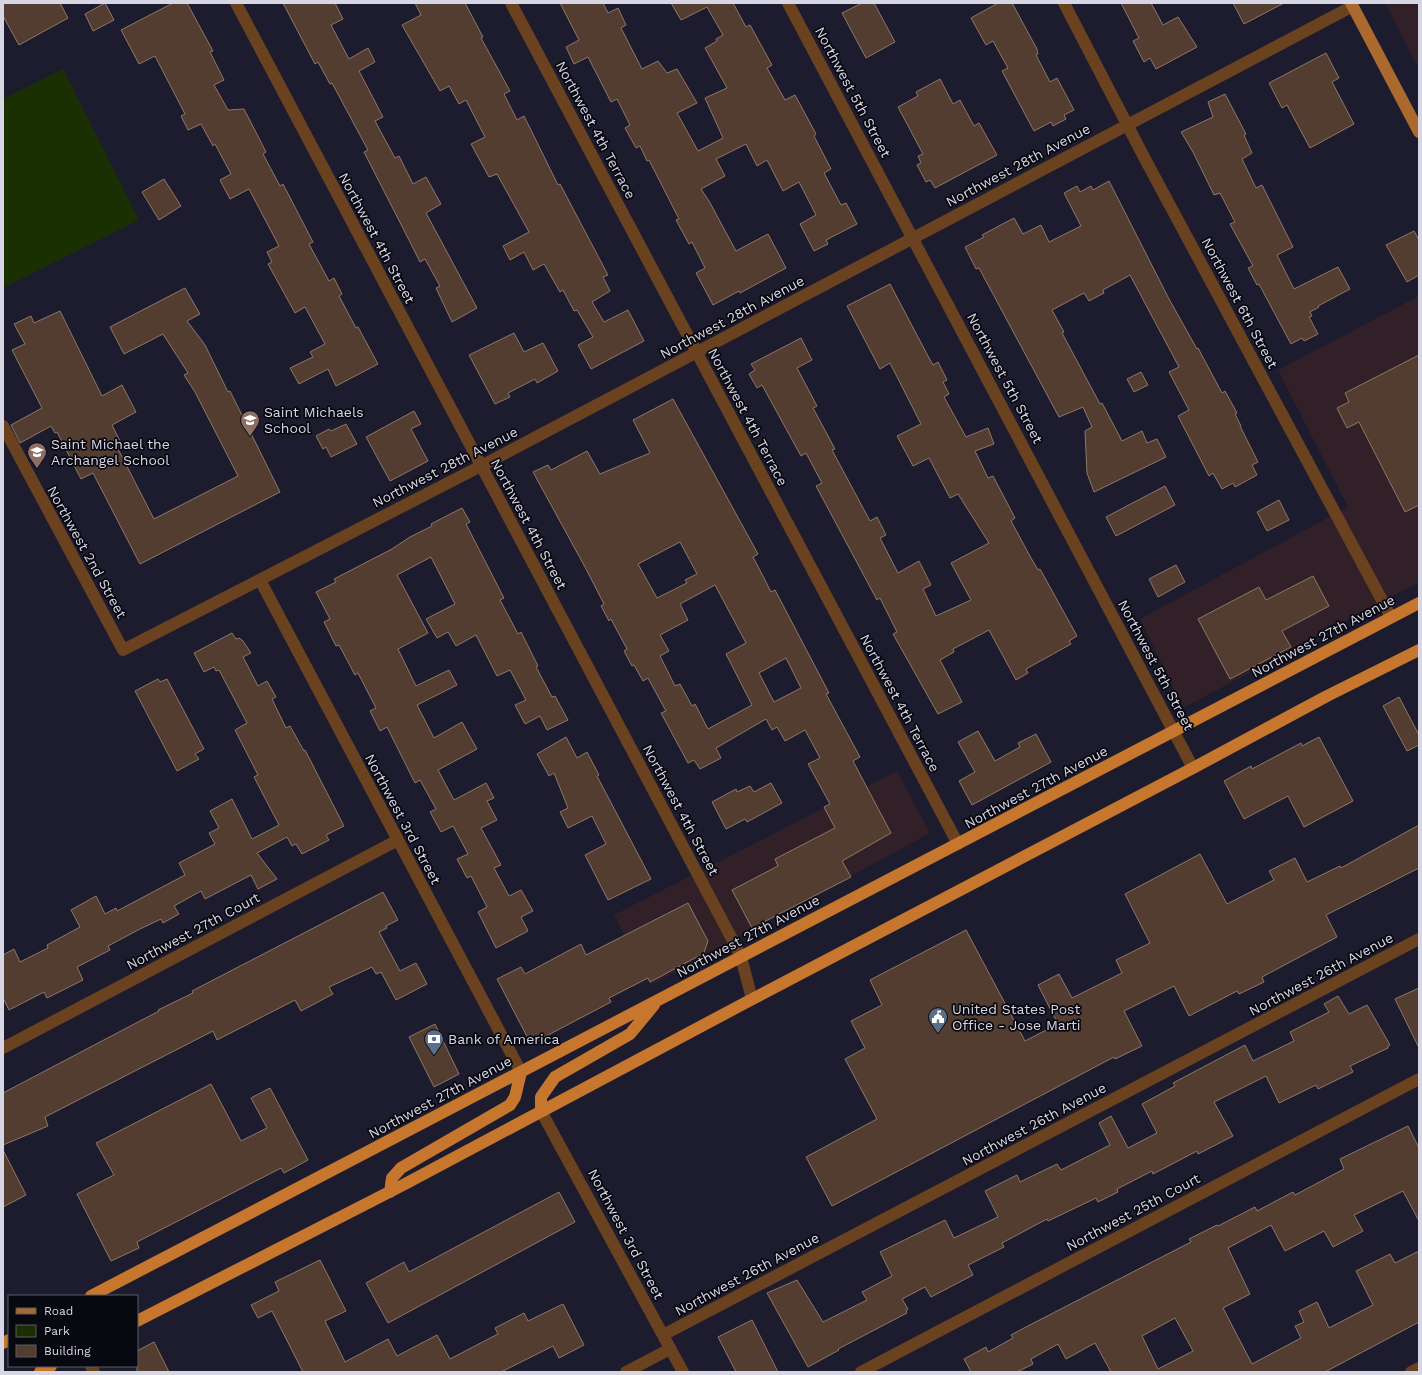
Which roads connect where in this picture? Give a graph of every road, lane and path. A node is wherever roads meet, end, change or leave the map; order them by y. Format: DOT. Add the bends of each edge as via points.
graph roads {
  1 [pos="236,3"];
  2 [pos="511,3"];
  3 [pos="788,3"];
  4 [pos="1064,3"];
  5 [pos="1352,4"];
  6 [pos="1128,125"];
  7 [pos="1419,132"];
  8 [pos="913,238"];
  9 [pos="697,353"];
  10 [pos="3,426"];
  11 [pos="481,466"];
  12 [pos="260,580"];
  13 [pos="1419,603"];
  14 [pos="1391,617"];
  15 [pos="123,650"];
  16 [pos="1419,650"];
  17 [pos="1174,731"];
  18 [pos="1193,768"];
  19 [pos="398,840"];
  20 [pos="958,844"];
  21 [pos="1419,940"];
  22 [pos="741,957"];
  23 [pos="752,999"];
  24 [pos="659,1000"];
  25 [pos="3,1048"];
  26 [pos="521,1072"];
  27 [pos="1419,1079"];
  28 [pos="541,1111"];
  29 [pos="390,1192"];
  30 [pos="96,1295"];
  31 [pos="138,1320"];
  32 [pos="663,1335"];
  33 [pos="670,1349"];
  34 [pos="49,1367"];
  35 [pos="1419,1368"];
  36 [pos="40,1372"];
  37 [pos="626,1372"];
  38 [pos="683,1372"];
  39 [pos="861,1372"];
  40 [pos="1411,1372"];
  1 -- 11 [label="street, Northwest 4th Street"];
  2 -- 9 [label="street, Northwest 4th Terrace"];
  3 -- 8 [label="street, Northwest 5th Street"];
  4 -- 6 [label="street, Northwest 6th Street"];
  5 -- 6 [label="street, Northwest 28th Avenue"];
  5 -- 7 [label="main road"];
  6 -- 8 [label="street, Northwest 28th Avenue"];
  6 -- 14 [label="street, Northwest 6th Street"];
  8 -- 9 [label="street, Northwest 28th Avenue"];
  8 -- 17 [label="street, Northwest 5th Street"];
  9 -- 11 [label="street, Northwest 28th Avenue"];
  9 -- 20 [label="street, Northwest 4th Terrace"];
  10 -- 15 [label="street, Northwest 2nd Street"];
  11 -- 12 [label="street, Northwest 28th Avenue"];
  11 -- 22 [label="street, Northwest 4th Street"];
  12 -- 15 [label="street, Northwest 28th Avenue"];
  12 -- 19 [label="street, Northwest 3rd Street"];
  13 -- 14 [label="highway, Northwest 27th Avenue"];
  14 -- 17 [label="highway, Northwest 27th Avenue"];
  16 -- 18 [label="highway"];
  17 -- 18 [label="street, Northwest 5th Street"];
  17 -- 20 [label="highway, Northwest 27th Avenue"];
  18 -- 23 [label="highway"];
  19 -- 25 [label="street, Northwest 27th Court"];
  19 -- 26 [label="street, Northwest 3rd Street"];
  20 -- 22 [label="highway, Northwest 27th Avenue"];
  21 -- 32 [label="street, Northwest 26th Avenue"];
  22 -- 23 [label="street, Northwest 4th Street"];
  22 -- 24 [label="highway, Northwest 27th Avenue"];
  23 -- 28 [label="highway"];
  24 -- 26 [label="highway, Northwest 27th Avenue"];
  24 -- 28 [label="highway" via="630,1034 555,1077 541,1097"];
  26 -- 29 [label="highway" via="515,1097 510,1105 401,1168 392,1178"];
  26 -- 30 [label="highway, Northwest 27th Avenue"];
  27 -- 39 [label="street, Northwest 25th Court"];
  28 -- 29 [label="highway"];
  28 -- 32 [label="street, Northwest 3rd Street"];
  29 -- 31 [label="highway"];
  32 -- 33 [label="street, Northwest 3rd Street"];
  33 -- 37 [label="street"];
  33 -- 38 [label="street, Northwest 3rd Street"];
  34 -- 36 [label="highway"];
  35 -- 40 [label="street"];
}
